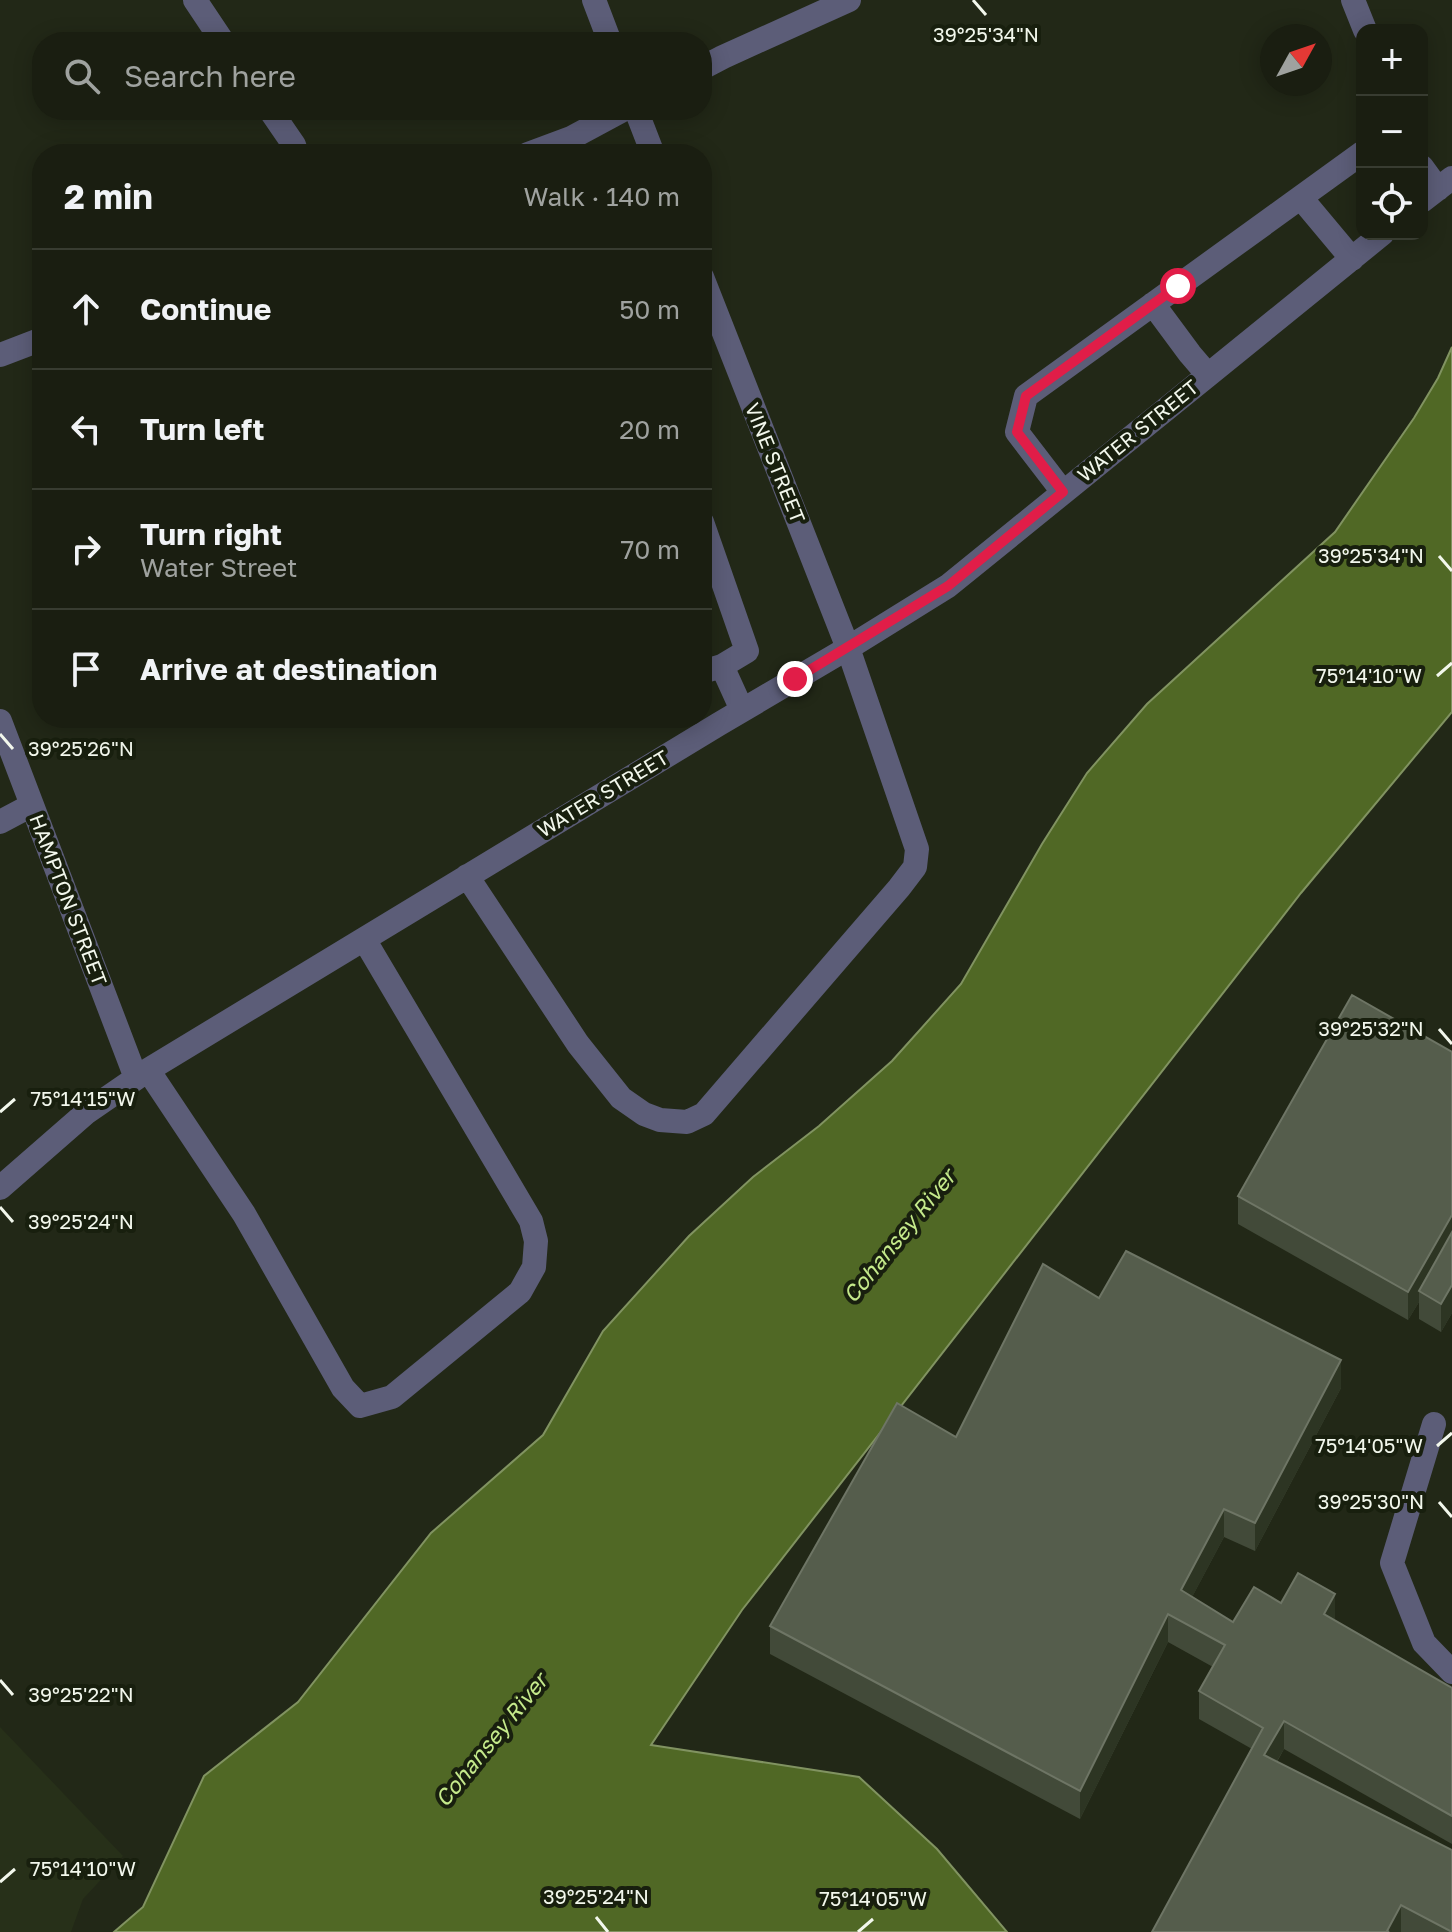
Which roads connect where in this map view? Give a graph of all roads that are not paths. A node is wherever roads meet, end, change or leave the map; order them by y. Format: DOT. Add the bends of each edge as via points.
graph roads {
  1 [pos="195,0"];
  2 [pos="594,0"];
  3 [pos="849,0"];
  4 [pos="1353,0"];
  5 [pos="1363,24"];
  6 [pos="216,32"];
  7 [pos="606,32"];
  8 [pos="712,63"];
  9 [pos="277,120"];
  10 [pos="604,120"];
  11 [pos="640,120"];
  12 [pos="293,144"];
  13 [pos="555,144"];
  14 [pos="649,144"];
  15 [pos="1356,157"];
  16 [pos="1423,168"];
  17 [pos="1437,189"];
  18 [pos="1301,198"];
  19 [pos="1375,240"];
  20 [pos="1352,259"];
  21 [pos="712,302"];
  22 [pos="1153,304"];
  23 [pos="32,343"];
  24 [pos="0,355"];
  25 [pos="1208,375"];
  26 [pos="1063,492"];
  27 [pos="712,551"];
  28 [pos="848,648"];
  29 [pos="712,669"];
  30 [pos="742,710"];
  31 [pos="0,721"];
  32 [pos="32,805"];
  33 [pos="0,822"];
  34 [pos="467,876"];
  35 [pos="364,939"];
  36 [pos="142,1074"];
  37 [pos="0,1188"];
  38 [pos="1434,1424"];
  39 [pos="1452,1672"];
  1 -- 6 [label="street"];
  2 -- 7 [label="street"];
  3 -- 8 [label="street"];
  4 -- 5 [label="street"];
  9 -- 12 [label="street"];
  10 -- 13 [label="street"];
  11 -- 14 [label="street"];
  15 -- 18 [label="street"];
  16 -- 17 [label="street"];
  18 -- 20 [label="street"];
  18 -- 22 [label="street"];
  19 -- 20 [label="street, WATER STREET"];
  20 -- 25 [label="street, WATER STREET"];
  21 -- 28 [label="street, VINE STREET"];
  22 -- 25 [label="street"];
  22 -- 26 [label="street" via="1026,396 1017,432"];
  23 -- 24 [label="street"];
  25 -- 26 [label="street, WATER STREET"];
  26 -- 28 [label="street, WATER STREET" via="948,586"];
  27 -- 29 [label="street" via="747,651"];
  28 -- 30 [label="street, WATER STREET"];
  28 -- 34 [label="street, VINE STREET" via="917,849 915,867 704,1114 687,1122 660,1120 621,1098 578,1044"];
  29 -- 30 [label="street"];
  30 -- 34 [label="street, WATER STREET"];
  31 -- 32 [label="street, HAMPTON STREET"];
  32 -- 33 [label="street"];
  32 -- 36 [label="street, HAMPTON STREET"];
  34 -- 35 [label="street, WATER STREET"];
  35 -- 36 [label="street, WATER STREET"];
  35 -- 36 [label="street, HAMPTON STREET" via="531,1221 536,1241 534,1267 520,1292 392,1397 360,1406 343,1388 244,1214"];
  36 -- 37 [label="street, WATER STREET" via="87,1112"];
  38 -- 39 [label="street" via="1392,1563 1424,1643"];
}
